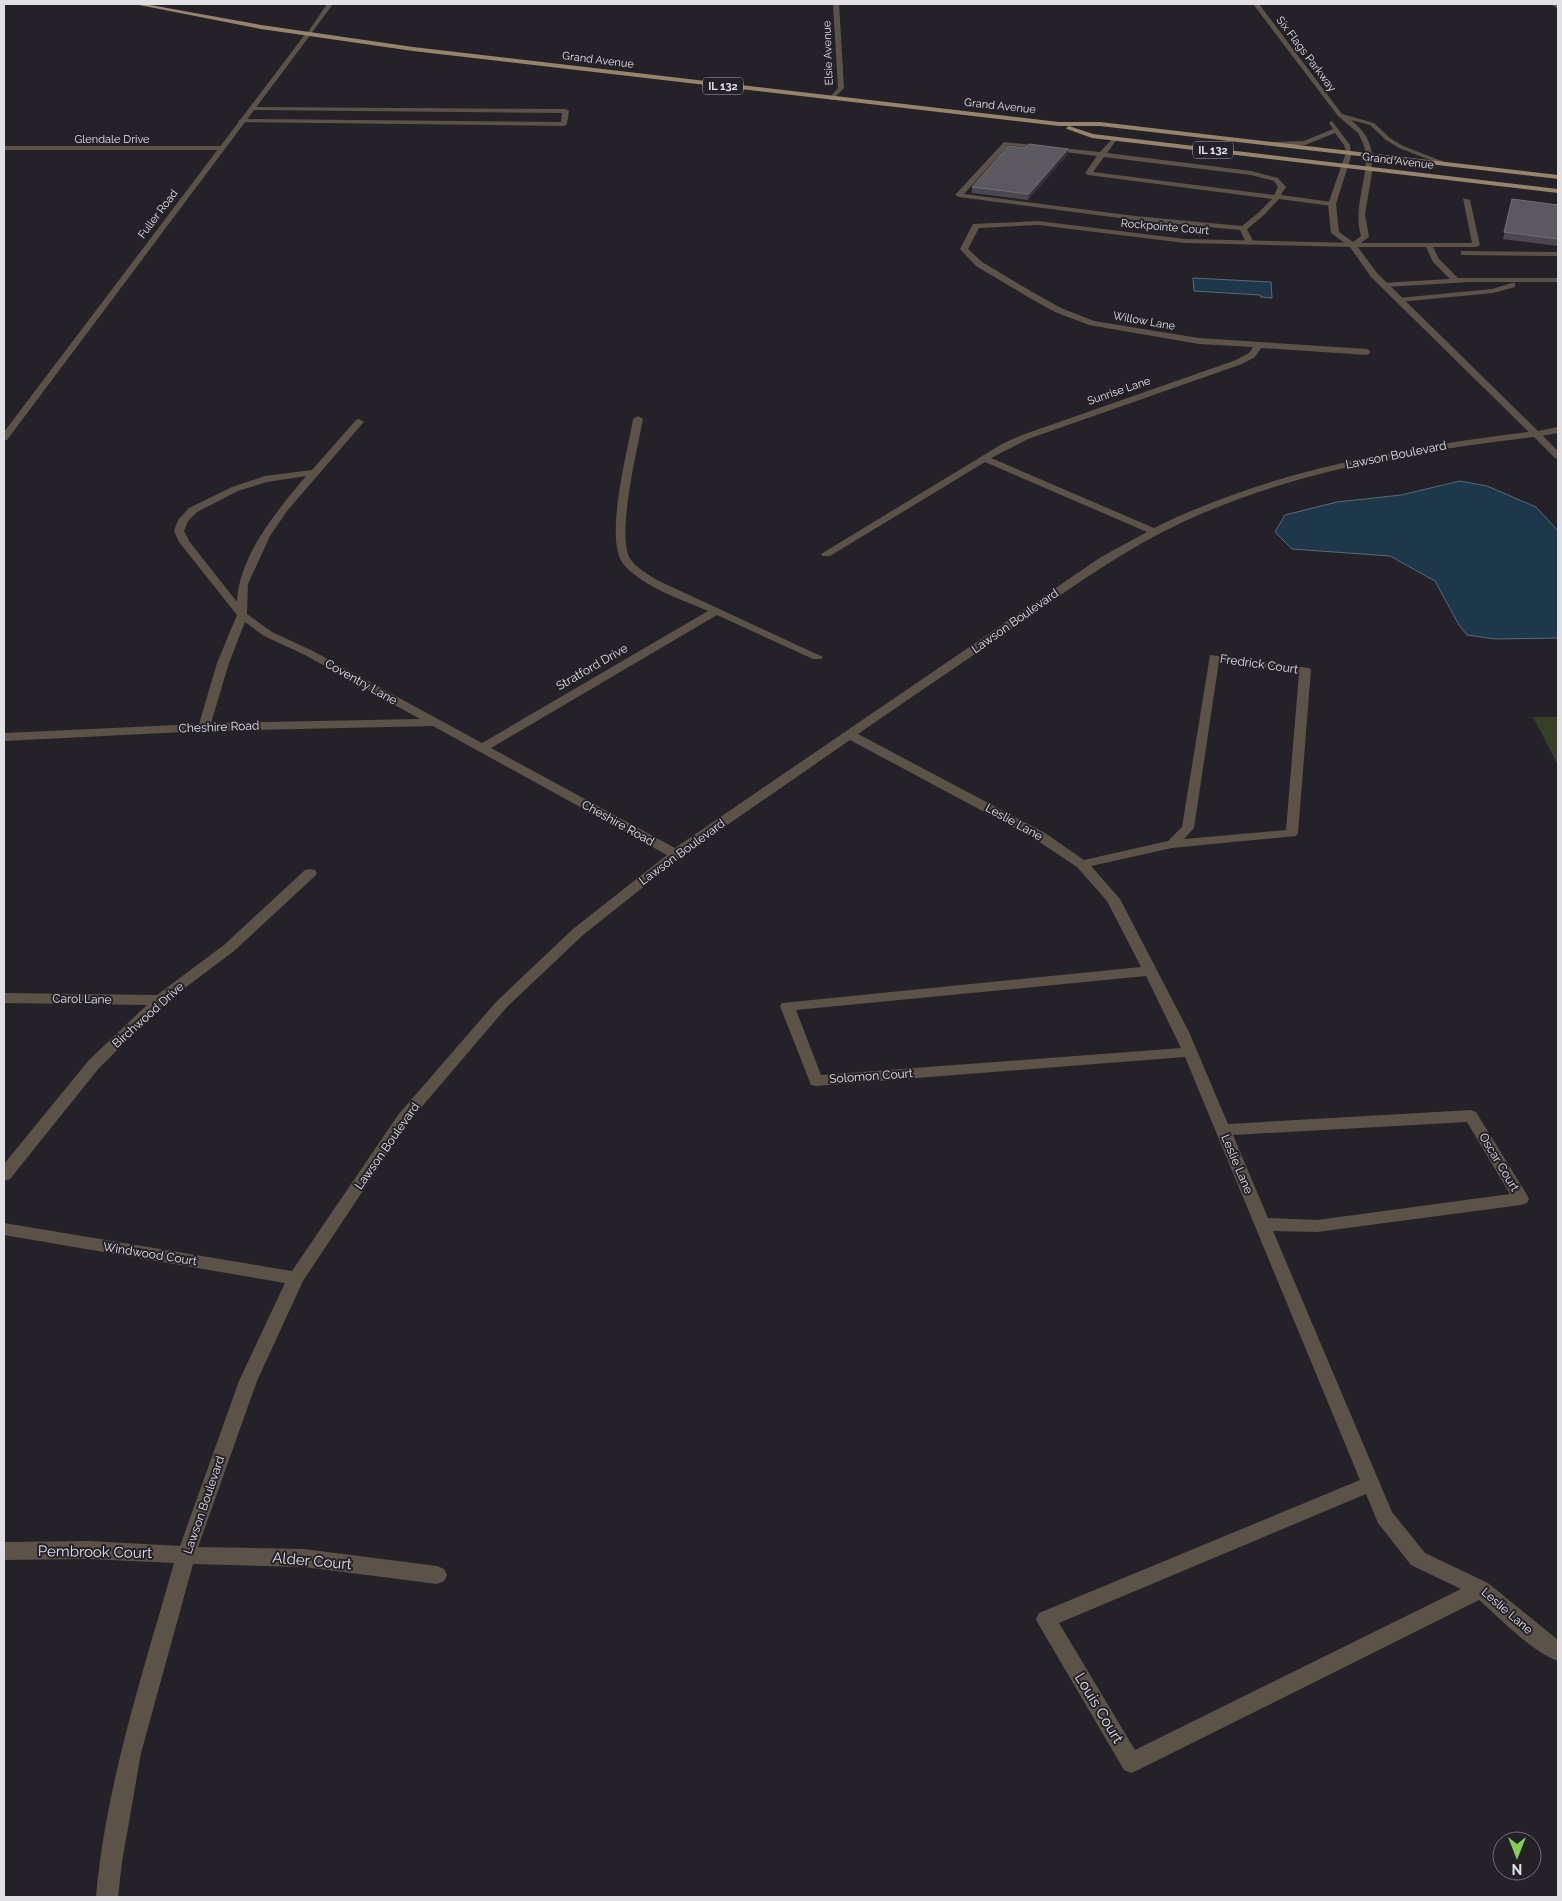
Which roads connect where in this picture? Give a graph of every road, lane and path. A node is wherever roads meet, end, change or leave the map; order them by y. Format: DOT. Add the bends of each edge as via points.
graph roads {
  1 [pos="137,4"];
  2 [pos="330,4"];
  3 [pos="836,4"];
  4 [pos="1256,4"];
  5 [pos="1554,4"];
  6 [pos="1558,8"];
  7 [pos="308,34"];
  8 [pos="832,98"];
  9 [pos="251,109"];
  10 [pos="386,110"];
  11 [pos="1340,115"];
  12 [pos="241,121"];
  13 [pos="380,123"];
  14 [pos="1059,124"];
  15 [pos="1336,130"];
  16 [pos="1114,139"];
  17 [pos="1271,144"];
  18 [pos="4,148"];
  19 [pos="221,148"];
  20 [pos="1349,153"];
  21 [pos="1102,155"];
  22 [pos="1369,156"];
  23 [pos="1445,164"];
  24 [pos="1345,166"];
  25 [pos="1369,169"];
  26 [pos="1558,177"];
  27 [pos="1558,191"];
  28 [pos="1278,197"];
  29 [pos="1466,200"];
  30 [pos="1332,204"];
  31 [pos="976,226"];
  32 [pos="1243,228"];
  33 [pos="1250,243"];
  34 [pos="1353,245"];
  35 [pos="1430,248"];
  36 [pos="1558,254"];
  37 [pos="1454,280"];
  38 [pos="1558,280"];
  39 [pos="1522,281"];
  40 [pos="1384,285"];
  41 [pos="1399,300"];
  42 [pos="1259,346"];
  43 [pos="1367,352"];
  44 [pos="638,419"];
  45 [pos="359,422"];
  46 [pos="1558,430"];
  47 [pos="1536,434"];
  48 [pos="4,438"];
  49 [pos="1558,456"];
  50 [pos="984,459"];
  51 [pos="315,472"];
  52 [pos="1155,532"];
  53 [pos="826,554"];
  54 [pos="716,611"];
  55 [pos="242,615"];
  56 [pos="817,657"];
  57 [pos="434,722"];
  58 [pos="204,727"];
  59 [pos="850,735"];
  60 [pos="4,736"];
  61 [pos="482,748"];
  62 [pos="1172,844"];
  63 [pos="676,854"];
  64 [pos="1082,864"];
  65 [pos="310,873"];
  66 [pos="1150,971"];
  67 [pos="4,998"];
  68 [pos="160,1000"];
  69 [pos="1190,1052"];
  70 [pos="1222,1130"];
  71 [pos="4,1175"];
  72 [pos="1262,1224"];
  73 [pos="4,1229"];
  74 [pos="296,1278"];
  75 [pos="1371,1484"];
  76 [pos="4,1551"];
  77 [pos="186,1555"];
  78 [pos="437,1575"];
  79 [pos="1481,1589"];
  80 [pos="1558,1652"];
  81 [pos="107,1897"];
  1 -- 7 [label="main road, Grand Avenue"];
  2 -- 7 [label="street, Fuller Road"];
  3 -- 8 [label="street, Elsie Avenue" via="841,88"];
  4 -- 11 [label="street, Six Flags Parkway"];
  5 -- 6 [label="street"];
  7 -- 8 [label="main road, Grand Avenue / IL 132"];
  7 -- 9 [label="street, Fuller Road"];
  8 -- 14 [label="main road, Grand Avenue / IL 132"];
  9 -- 10 [label="street"];
  9 -- 12 [label="street, Fuller Road"];
  10 -- 13 [label="street"];
  10 -- 13 [label="street" via="566,110 564,124"];
  11 -- 15 [label="street" via="1332,123"];
  11 -- 22 [label="street, Six Flags Parkway" via="1360,132 1368,144"];
  11 -- 23 [label="street" via="1372,124 1401,147"];
  12 -- 13 [label="street"];
  12 -- 19 [label="street, Fuller Road"];
  14 -- 16 [label="main road, Grand Avenue / IL 132" via="1092,136"];
  14 -- 17 [label="main road, Grand Avenue / IL 132" via="1100,124"];
  15 -- 17 [label="street" via="1305,143"];
  15 -- 20 [label="street" via="1347,144"];
  16 -- 21 [label="street"];
  16 -- 24 [label="main road, Grand Avenue / IL 132"];
  17 -- 20 [label="main road, Grand Avenue / IL 132"];
  18 -- 19 [label="street, Glendale Drive"];
  19 -- 48 [label="street, Fuller Road"];
  20 -- 22 [label="main road, Grand Avenue / IL 132"];
  20 -- 24 [label="street"];
  21 -- 28 [label="street" via="1252,173 1276,180 1282,187"];
  21 -- 28 [label="street" via="1088,173"];
  21 -- 32 [label="street" via="1006,143 959,195 1135,218"];
  22 -- 23 [label="main road, Grand Avenue / IL 132"];
  22 -- 25 [label="street"];
  23 -- 26 [label="main road, Grand Avenue / IL 132"];
  24 -- 25 [label="main road, Grand Avenue / IL 132"];
  24 -- 30 [label="street"];
  25 -- 27 [label="main road, Grand Avenue / IL 132"];
  25 -- 34 [label="street" via="1361,204 1360,223 1365,237"];
  28 -- 30 [label="street"];
  28 -- 32 [label="street"];
  29 -- 35 [label="street" via="1476,245"];
  30 -- 34 [label="street" via="1335,233"];
  31 -- 33 [label="street, Rockpointe Court" via="1038,223 1160,239"];
  31 -- 42 [label="street, Willow Lane" via="964,249 969,256 1030,295 1075,317 1170,338"];
  32 -- 33 [label="street"];
  33 -- 34 [label="street, Rockpointe Court"];
  34 -- 35 [label="street, Rockpointe Court"];
  34 -- 40 [label="street" via="1362,261"];
  35 -- 36 [label="street"];
  35 -- 37 [label="street"];
  37 -- 39 [label="street"];
  37 -- 40 [label="street"];
  38 -- 39 [label="street"];
  39 -- 41 [label="street" via="1493,291"];
  40 -- 41 [label="street"];
  41 -- 47 [label="street"];
  42 -- 43 [label="street, Willow Lane"];
  42 -- 50 [label="street, Sunrise Lane" via="1240,362 1025,437"];
  44 -- 54 [label="street" via="619,532 624,558 655,583"];
  45 -- 51 [label="street"];
  46 -- 47 [label="street, Lawson Boulevard"];
  47 -- 49 [label="street"];
  47 -- 52 [label="street, Lawson Boulevard" via="1475,440 1361,460 1255,490"];
  50 -- 52 [label="street"];
  50 -- 53 [label="street, Sunrise Lane"];
  51 -- 55 [label="street" via="265,536 243,584"];
  51 -- 55 [label="street, Coventry Lane" via="265,479 235,489 193,510 183,520 179,531 184,542"];
  52 -- 59 [label="street, Lawson Boulevard" via="1105,560"];
  54 -- 56 [label="street"];
  54 -- 61 [label="street, Stratford Drive"];
  55 -- 57 [label="street, Coventry Lane" via="268,634"];
  55 -- 58 [label="street" via="223,663"];
  57 -- 58 [label="street, Cheshire Road"];
  57 -- 61 [label="street, Coventry Lane"];
  58 -- 60 [label="street, Cheshire Road"];
  59 -- 63 [label="street, Lawson Boulevard"];
  59 -- 64 [label="street, Leslie Lane" via="1036,834"];
  61 -- 63 [label="street, Cheshire Road"];
  62 -- 62 [label="street, Fredrick Court" via="1292,833 1305,670 1214,658 1188,828"];
  62 -- 64 [label="street, Fredrick Court"];
  63 -- 74 [label="street, Lawson Boulevard" via="578,932 501,1004 403,1119"];
  64 -- 66 [label="street, Leslie Lane" via="1113,899"];
  65 -- 68 [label="street, Birchwood Drive" via="228,948"];
  66 -- 69 [label="street, Leslie Lane"];
  66 -- 69 [label="street, Solomon Court" via="787,1006 816,1081"];
  67 -- 68 [label="street, Carol Lane"];
  68 -- 71 [label="street, Birchwood Drive" via="94,1064"];
  69 -- 70 [label="street, Leslie Lane"];
  70 -- 72 [label="street, Leslie Lane"];
  70 -- 72 [label="street, Oscar Court" via="1471,1116 1521,1200 1317,1226"];
  72 -- 75 [label="street, Leslie Lane"];
  73 -- 74 [label="street, Windwood Court"];
  74 -- 77 [label="street, Lawson Boulevard" via="248,1381"];
  75 -- 79 [label="street, Leslie Lane" via="1385,1517 1418,1559"];
  75 -- 79 [label="street, Louis Court" via="1046,1619 1131,1763"];
  76 -- 77 [label="street, Pembrook Court" via="89,1550"];
  77 -- 78 [label="street, Alder Court" via="304,1558"];
  77 -- 81 [label="street, Lawson Boulevard" via="132,1753"];
  79 -- 80 [label="street, Leslie Lane"];
}
